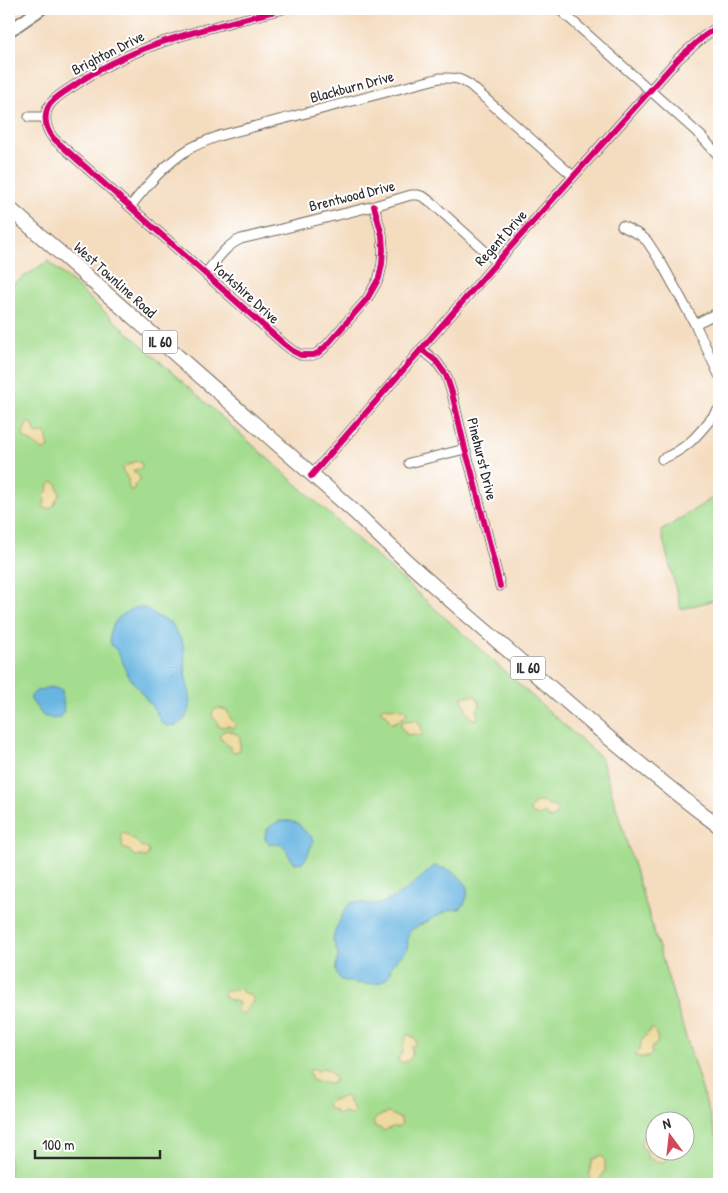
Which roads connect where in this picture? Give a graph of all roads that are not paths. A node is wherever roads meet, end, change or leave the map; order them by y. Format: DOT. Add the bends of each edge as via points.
graph roads {
  1 [pos="40,9"];
  2 [pos="283,9"];
  3 [pos="559,9"];
  4 [pos="719,26"];
  5 [pos="9,31"];
  6 [pos="650,90"];
  7 [pos="29,117"];
  8 [pos="45,117"];
  9 [pos="719,156"];
  10 [pos="573,176"];
  11 [pos="374,206"];
  12 [pos="130,207"];
  13 [pos="9,208"];
  14 [pos="622,226"];
  15 [pos="497,262"];
  16 [pos="206,273"];
  17 [pos="719,312"];
  18 [pos="694,324"];
  19 [pos="421,349"];
  20 [pos="719,375"];
  21 [pos="719,410"];
  22 [pos="465,449"];
  23 [pos="662,459"];
  24 [pos="409,463"];
  25 [pos="312,476"];
  26 [pos="500,586"];
  27 [pos="719,826"];
  1 -- 5 [label="street"];
  2 -- 8 [label="street, Brighton Drive" via="176,37 121,58 53,101"];
  3 -- 6 [label="street"];
  4 -- 6 [label="street, Regent Drive" via="679,58"];
  6 -- 9 [label="street"];
  6 -- 10 [label="street, Regent Drive"];
  7 -- 8 [label="street"];
  8 -- 12 [label="street, Yorkshire Drive" via="53,138"];
  10 -- 12 [label="street, Blackburn Drive" via="470,85 455,78 440,78 204,141 164,168"];
  10 -- 15 [label="street, Regent Drive"];
  11 -- 15 [label="street, Brentwood Drive" via="411,195 424,197"];
  11 -- 16 [label="street, Brentwood Drive" via="235,242"];
  11 -- 16 [label="street, Yorkshire Drive" via="382,234 379,278 368,299 318,353 306,355 294,351"];
  12 -- 16 [label="street, Yorkshire Drive"];
  13 -- 25 [label="main road, West Townline Road / IL 60"];
  14 -- 18 [label="street" via="647,242"];
  15 -- 19 [label="street, Regent Drive"];
  17 -- 18 [label="street"];
  18 -- 20 [label="street"];
  19 -- 22 [label="street, Pinehurst Drive" via="446,375"];
  19 -- 25 [label="street, Regent Drive"];
  21 -- 23 [label="street" via="684,448"];
  22 -- 24 [label="street"];
  22 -- 26 [label="street, Pinehurst Drive"];
  25 -- 27 [label="main road, IL 60" via="588,720"];
}
